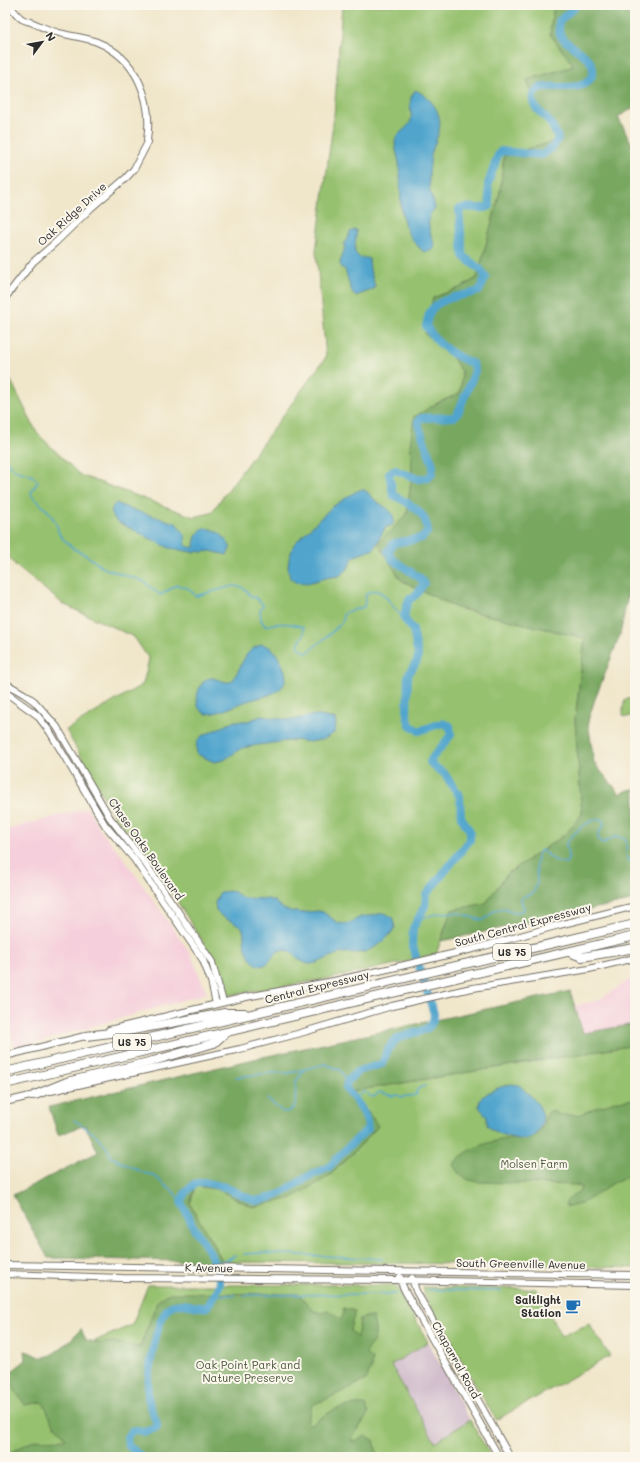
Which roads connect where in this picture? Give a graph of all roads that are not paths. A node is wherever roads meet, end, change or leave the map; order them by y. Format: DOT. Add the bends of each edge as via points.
graph roads {
  1 [pos="9,5"];
  2 [pos="5,298"];
  3 [pos="5,684"];
  4 [pos="16,689"];
  5 [pos="5,692"];
  6 [pos="11,696"];
  7 [pos="42,710"];
  8 [pos="37,715"];
  9 [pos="90,785"];
  10 [pos="84,789"];
  11 [pos="137,858"];
  12 [pos="635,906"];
  13 [pos="635,924"];
  14 [pos="190,929"];
  15 [pos="184,932"];
  16 [pos="635,936"];
  17 [pos="635,948"];
  18 [pos="569,952"];
  19 [pos="635,958"];
  20 [pos="416,962"];
  21 [pos="223,1002"];
  22 [pos="216,1004"];
  23 [pos="258,1013"];
  24 [pos="227,1032"];
  25 [pos="86,1036"];
  26 [pos="5,1056"];
  27 [pos="5,1072"];
  28 [pos="5,1084"];
  29 [pos="35,1095"];
  30 [pos="5,1102"];
  31 [pos="5,1265"];
  32 [pos="74,1265"];
  33 [pos="400,1272"];
  34 [pos="410,1272"];
  35 [pos="5,1274"];
  36 [pos="496,1274"];
  37 [pos="566,1274"];
  38 [pos="635,1275"];
  39 [pos="74,1276"];
  40 [pos="400,1280"];
  41 [pos="412,1281"];
  42 [pos="495,1282"];
  43 [pos="566,1283"];
  44 [pos="635,1285"];
  45 [pos="469,1383"];
  46 [pos="460,1388"];
  47 [pos="499,1457"];
  48 [pos="510,1457"];
  1 -- 2 [label="main road, Oak Ridge Drive" via="21,18 46,30 97,42 118,54 141,85 149,120 148,142 126,178 33,262"];
  3 -- 4 [label="main road, Chase Oaks Boulevard"];
  4 -- 6 [label="main road"];
  4 -- 7 [label="main road, Chase Oaks Boulevard"];
  5 -- 6 [label="main road, Chase Oaks Boulevard"];
  6 -- 8 [label="main road, Chase Oaks Boulevard"];
  7 -- 8 [label="main road"];
  7 -- 9 [label="main road, Chase Oaks Boulevard" via="60,731"];
  8 -- 10 [label="main road, Chase Oaks Boulevard"];
  9 -- 10 [label="main road"];
  9 -- 11 [label="main road, Chase Oaks Boulevard"];
  10 -- 11 [label="main road, Chase Oaks Boulevard" via="105,825"];
  11 -- 14 [label="main road, Chase Oaks Boulevard"];
  11 -- 15 [label="main road, Chase Oaks Boulevard"];
  12 -- 20 [label="main road, South Central Expressway"];
  13 -- 23 [label="highway, Central Expressway / US 75"];
  14 -- 15 [label="main road"];
  14 -- 21 [label="main road, Chase Oaks Boulevard" via="212,962"];
  15 -- 22 [label="main road, Chase Oaks Boulevard" via="204,960"];
  16 -- 18 [label="highway, Central Expressway / US 75"];
  17 -- 18 [label="highway" via="582,957"];
  18 -- 24 [label="highway, Central Expressway / US 75"];
  19 -- 29 [label="main road" via="589,969 497,983 431,997 227,1052"];
  20 -- 21 [label="main road, Central Expressway"];
  21 -- 22 [label="main road, Central Expressway"];
  22 -- 25 [label="main road, Central Expressway"];
  23 -- 25 [label="highway" via="225,1013"];
  23 -- 27 [label="highway, Central Expressway / US 75"];
  24 -- 28 [label="highway, Central Expressway / US 75"];
  24 -- 29 [label="highway" via="214,1043 67,1082"];
  25 -- 26 [label="main road, Central Expressway"];
  29 -- 30 [label="main road"];
  31 -- 32 [label="main road, K Avenue"];
  32 -- 33 [label="main road, K Avenue"];
  32 -- 39 [label="main road"];
  33 -- 34 [label="main road, K Avenue"];
  33 -- 40 [label="main road, Chaparral Road"];
  34 -- 36 [label="main road, South Greenville Avenue"];
  34 -- 41 [label="main road, Chaparral Road"];
  35 -- 39 [label="main road, K Avenue"];
  36 -- 37 [label="main road, South Greenville Avenue"];
  36 -- 42 [label="main road"];
  37 -- 38 [label="main road, South Greenville Avenue"];
  37 -- 43 [label="main road"];
  39 -- 40 [label="main road, K Avenue"];
  40 -- 41 [label="main road, K Avenue"];
  40 -- 46 [label="main road, Chaparral Road"];
  41 -- 42 [label="main road, South Greenville Avenue"];
  41 -- 45 [label="main road, Chaparral Road"];
  42 -- 43 [label="main road, South Greenville Avenue"];
  43 -- 44 [label="main road, South Greenville Avenue"];
  45 -- 46 [label="main road"];
  45 -- 48 [label="main road, Chaparral Road"];
  46 -- 47 [label="main road, Chaparral Road"];
}
